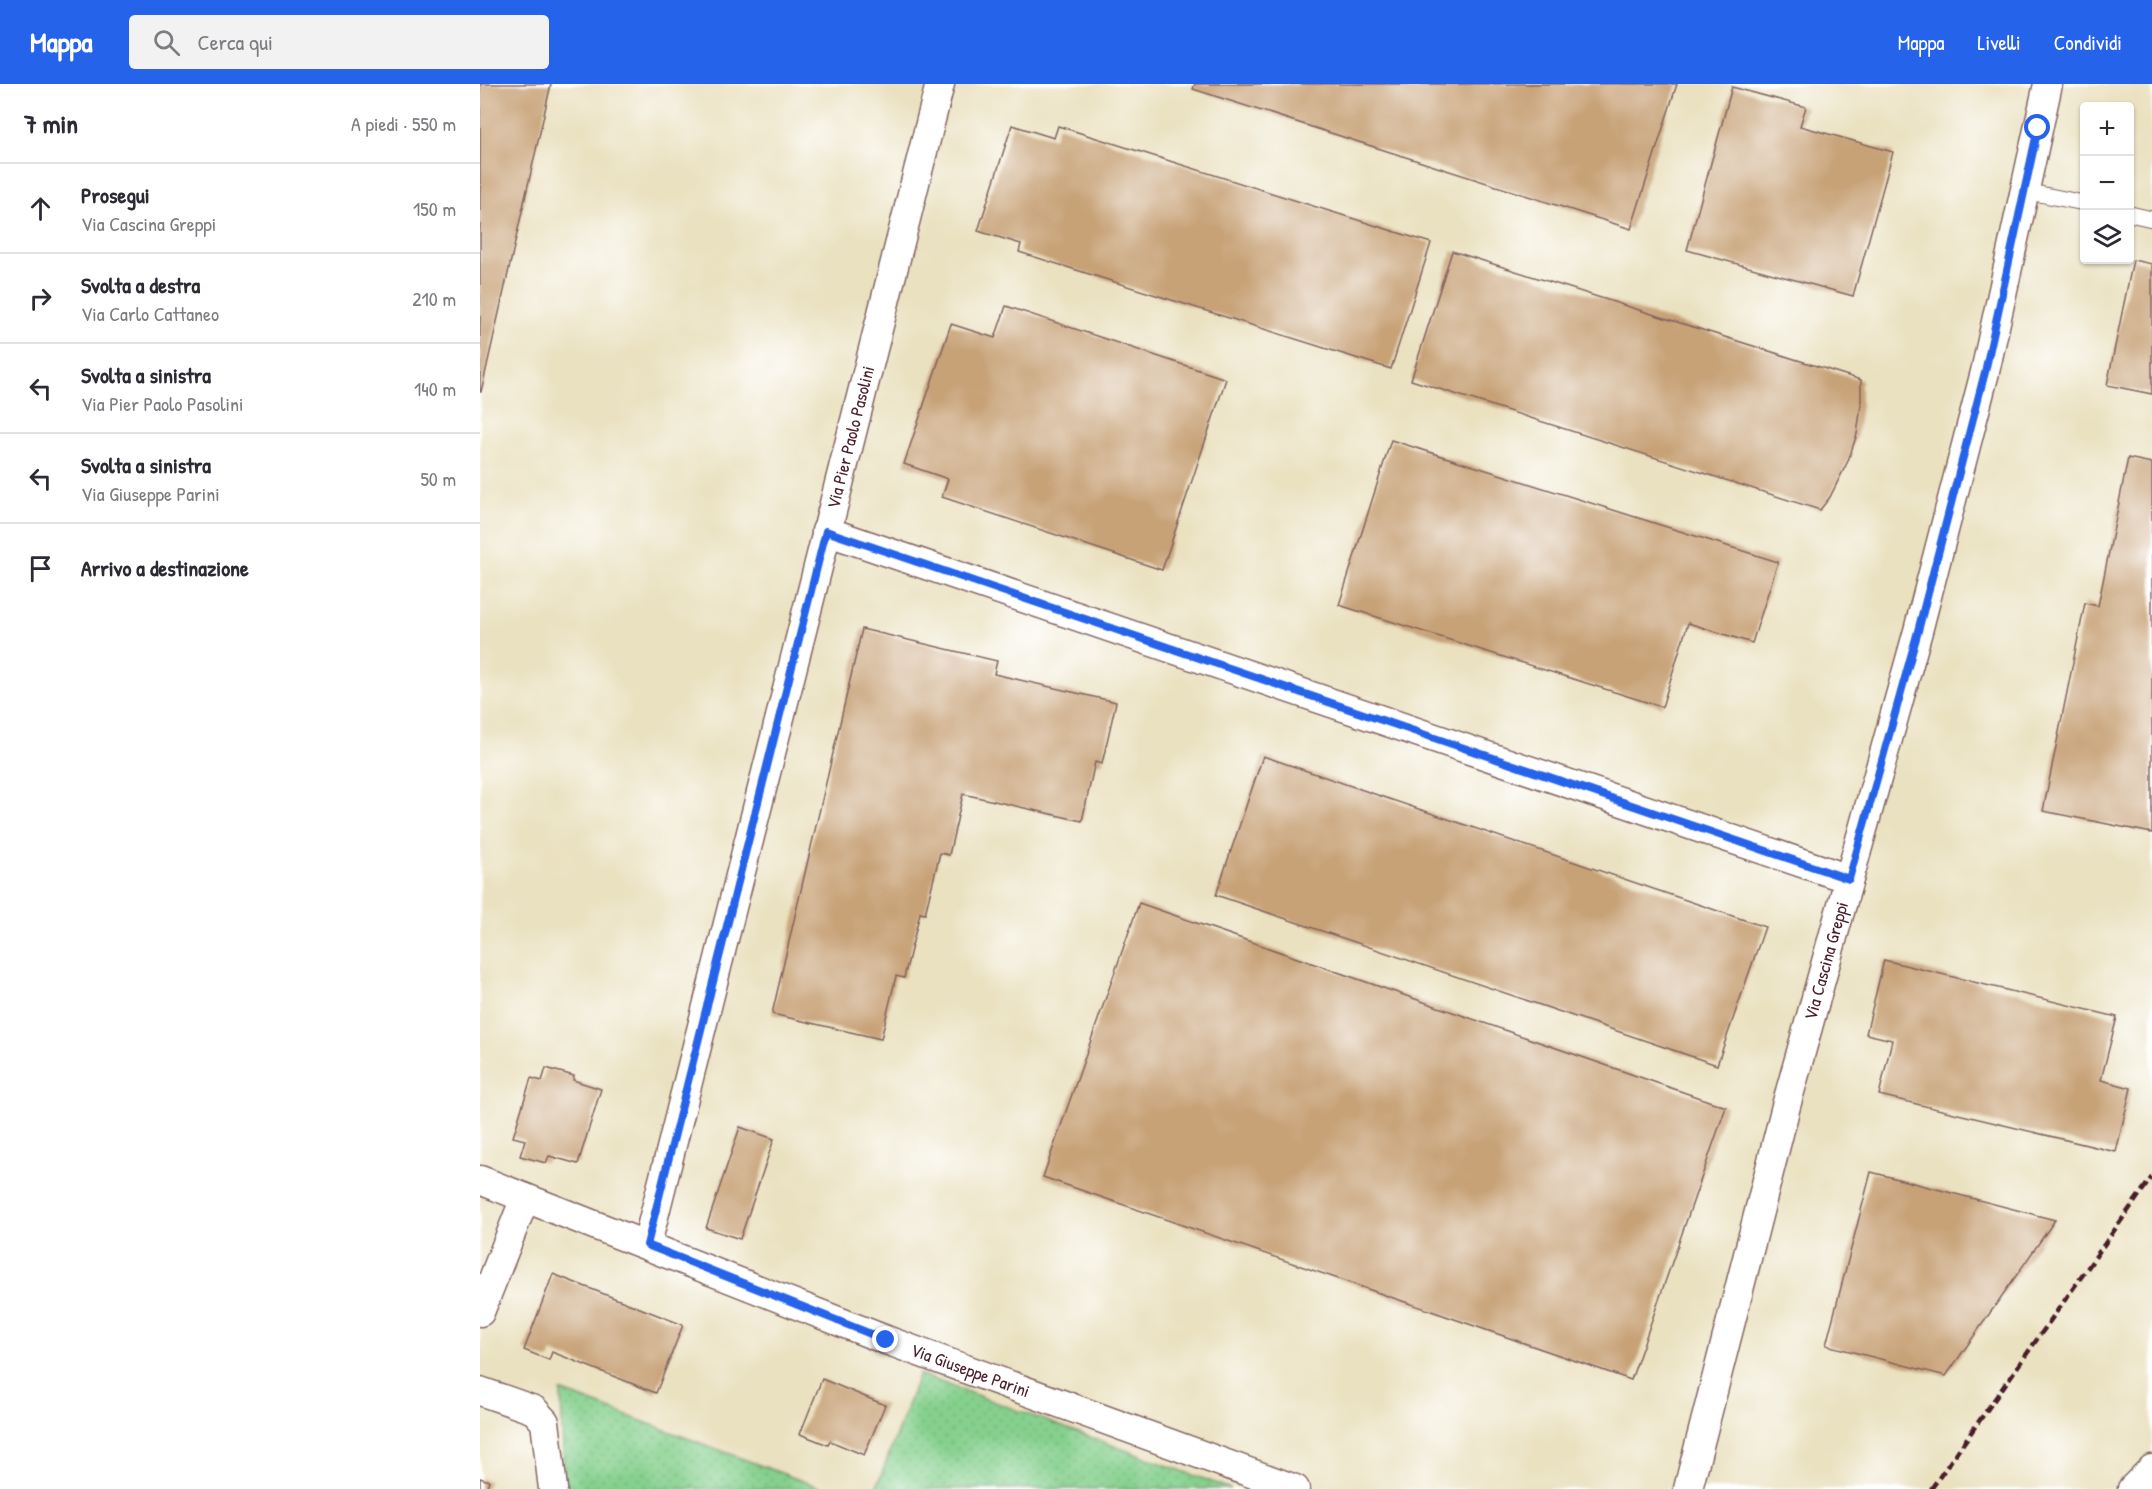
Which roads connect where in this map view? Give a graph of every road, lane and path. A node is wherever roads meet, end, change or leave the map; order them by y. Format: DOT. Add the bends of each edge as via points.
graph roads {
  1 [pos="939,84"];
  2 [pos="2048,84"];
  3 [pos="2025,190"];
  4 [pos="2080,202"];
  5 [pos="2134,215"];
  6 [pos="2152,219"];
  7 [pos="826,531"];
  8 [pos="1849,879"];
  9 [pos="480,1180"];
  10 [pos="525,1198"];
  11 [pos="647,1245"];
  12 [pos="480,1312"];
  13 [pos="480,1391"];
  14 [pos="2152,1469"];
  15 [pos="553,1489"];
  16 [pos="1295,1489"];
  17 [pos="1688,1489"];
  18 [pos="2132,1489"];
  1 -- 7 [label="street, Via Pier Paolo Pasolini"];
  2 -- 3 [label="street, Via Cascina Greppi"];
  3 -- 4 [label="lane"];
  3 -- 8 [label="street, Via Cascina Greppi" via="1979,395"];
  5 -- 6 [label="lane"];
  7 -- 8 [label="street"];
  7 -- 11 [label="street, Via Pier Paolo Pasolini"];
  8 -- 17 [label="street, Via Cascina Greppi"];
  9 -- 10 [label="street, Via Giuseppe Parini"];
  10 -- 11 [label="street, Via Giuseppe Parini"];
  10 -- 12 [label="street"];
  11 -- 16 [label="street, Via Giuseppe Parini" via="886,1340"];
  13 -- 15 [label="street" via="534,1410 545,1422"];
  14 -- 18 [label="street"];
}
